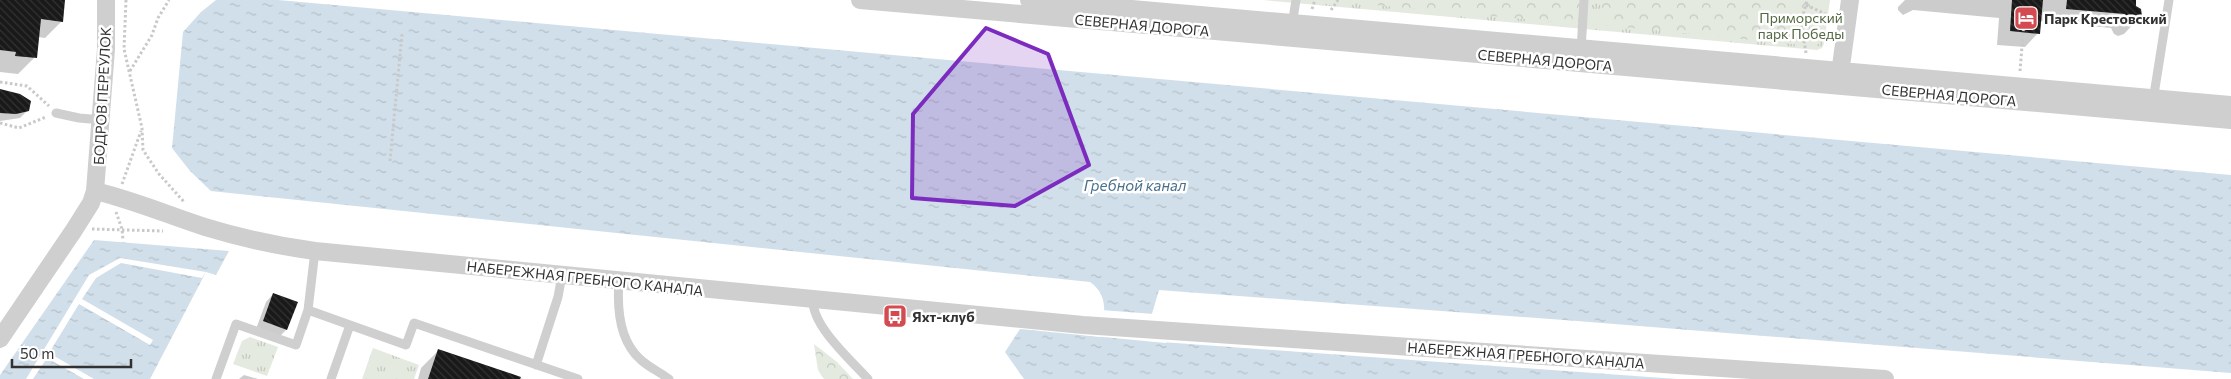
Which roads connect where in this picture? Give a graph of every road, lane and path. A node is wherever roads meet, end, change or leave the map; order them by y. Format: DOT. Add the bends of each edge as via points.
graph roads {
  1 [pos="106,0"];
  2 [pos="126,0"];
  3 [pos="169,0"];
  4 [pos="860,0"];
  5 [pos="1029,0"];
  6 [pos="1296,0"];
  7 [pos="1315,0"];
  8 [pos="1338,0"];
  9 [pos="1584,0"];
  10 [pos="1807,0"];
  11 [pos="1850,0"];
  12 [pos="2170,0"];
  13 [pos="1806,5"];
  14 [pos="1312,10"];
  15 [pos="1330,12"];
  16 [pos="1833,18"];
  17 [pos="2024,22"];
  18 [pos="1291,30"];
  19 [pos="402,34"];
  20 [pos="1806,54"];
  21 [pos="1581,55"];
  22 [pos="130,72"];
  23 [pos="2020,74"];
  24 [pos="1840,78"];
  25 [pos="0,82"];
  26 [pos="2152,105"];
  27 [pos="2231,105"];
  28 [pos="56,113"];
  29 [pos="102,120"];
  30 [pos="2231,120"];
  31 [pos="0,123"];
  32 [pos="142,128"];
  33 [pos="390,161"];
  34 [pos="122,186"];
  35 [pos="95,191"];
  36 [pos="114,206"];
  37 [pos="188,206"];
  38 [pos="122,229"];
  39 [pos="74,230"];
  40 [pos="170,232"];
  41 [pos="123,240"];
  42 [pos="315,251"];
  43 [pos="562,275"];
  44 [pos="619,281"];
  45 [pos="813,300"];
  46 [pos="308,310"];
  47 [pos="350,325"];
  48 [pos="0,339"];
  49 [pos="536,365"];
  50 [pos="216,379"];
  51 [pos="330,379"];
  52 [pos="578,379"];
  53 [pos="669,379"];
  54 [pos="868,379"];
  55 [pos="1885,379"];
  1 -- 29 [label="street, БОДРОВ ПЕРЕУЛОК"];
  2 -- 22 [label="path" via="124,49"];
  3 -- 22 [label="path"];
  4 -- 18 [label="street, СЕВЕРНАЯ ДОРОГА"];
  5 -- 18 [label="street, СЕВЕРНАЯ ДОРОГА"];
  6 -- 18 [label="lane"];
  7 -- 14 [label="path"];
  8 -- 15 [label="path"];
  9 -- 21 [label="lane"];
  10 -- 13 [label="path"];
  11 -- 24 [label="street"];
  12 -- 26 [label="lane"];
  13 -- 16 [label="path"];
  13 -- 20 [label="path" via="1801,23"];
  17 -- 23 [label="path"];
  18 -- 21 [label="street, СЕВЕРНАЯ ДОРОГА"];
  19 -- 33 [label="path"];
  21 -- 24 [label="street, СЕВЕРНАЯ ДОРОГА"];
  22 -- 32 [label="path"];
  24 -- 26 [label="street, СЕВЕРНАЯ ДОРОГА"];
  25 -- 28 [label="path" via="27,86"];
  26 -- 27 [label="street, СЕВЕРНАЯ ДОРОГА"];
  26 -- 30 [label="street, СЕВЕРНАЯ ДОРОГА"];
  28 -- 29 [label="lane"];
  28 -- 31 [label="path" via="19,128"];
  29 -- 35 [label="street, БОДРОВ ПЕРЕУЛОК"];
  32 -- 34 [label="path"];
  32 -- 37 [label="path" via="143,150 159,174"];
  35 -- 39 [label="street"];
  35 -- 42 [label="street, НАБЕРЕЖНАЯ ГРЕБНОГО КАНАЛА" via="236,235"];
  36 -- 38 [label="path"];
  38 -- 39 [label="path"];
  38 -- 40 [label="path"];
  38 -- 41 [label="path"];
  39 -- 48 [label="street"];
  42 -- 43 [label="street, НАБЕРЕЖНАЯ ГРЕБНОГО КАНАЛА"];
  42 -- 46 [label="lane"];
  43 -- 44 [label="street, НАБЕРЕЖНАЯ ГРЕБНОГО КАНАЛА"];
  43 -- 49 [label="lane"];
  44 -- 45 [label="street, НАБЕРЕЖНАЯ ГРЕБНОГО КАНАЛА"];
  44 -- 53 [label="lane" via="618,309 628,344 639,359"];
  45 -- 54 [label="lane" via="821,325"];
  45 -- 55 [label="street, НАБЕРЕЖНАЯ ГРЕБНОГО КАНАЛА" via="1083,325"];
  46 -- 47 [label="lane"];
  46 -- 50 [label="lane" via="296,345 236,324"];
  47 -- 49 [label="lane" via="406,345 414,323"];
  47 -- 51 [label="lane"];
  49 -- 52 [label="lane"];
}
